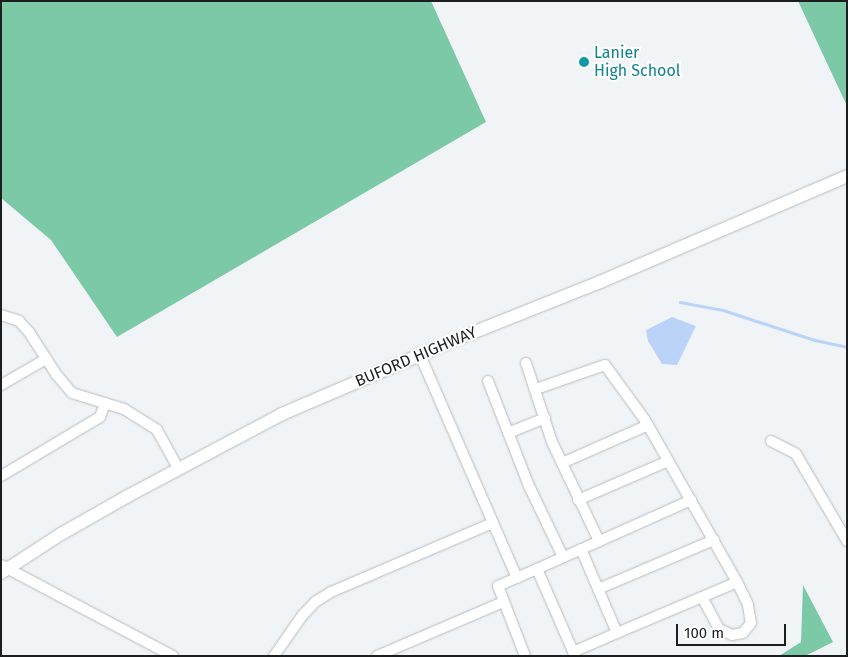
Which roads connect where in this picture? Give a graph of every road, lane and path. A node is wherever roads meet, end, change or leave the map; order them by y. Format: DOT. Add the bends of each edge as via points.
graph roads {
  1 [pos="847,176"];
  2 [pos="1,315"];
  3 [pos="420,355"];
  4 [pos="46,358"];
  5 [pos="526,363"];
  6 [pos="488,381"];
  7 [pos="1,385"];
  8 [pos="536,389"];
  9 [pos="105,404"];
  10 [pos="545,418"];
  11 [pos="648,425"];
  12 [pos="508,433"];
  13 [pos="771,441"];
  14 [pos="668,461"];
  15 [pos="562,463"];
  16 [pos="178,468"];
  17 [pos="1,476"];
  18 [pos="578,500"];
  19 [pos="691,500"];
  20 [pos="493,523"];
  21 [pos="714,540"];
  22 [pos="599,541"];
  23 [pos="847,541"];
  24 [pos="581,549"];
  25 [pos="563,557"];
  26 [pos="3,569"];
  27 [pos="537,569"];
  28 [pos="517,578"];
  29 [pos="737,582"];
  30 [pos="598,589"];
  31 [pos="702,597"];
  32 [pos="503,602"];
  33 [pos="617,633"];
  34 [pos="574,654"];
  35 [pos="173,656"];
  36 [pos="274,656"];
  37 [pos="377,656"];
  38 [pos="525,656"];
  1 -- 3 [label="main road, BUFORD HIGHWAY"];
  2 -- 4 [label="street" via="24,326"];
  3 -- 16 [label="main road, BUFORD HIGHWAY" via="282,414"];
  3 -- 20 [label="street"];
  4 -- 7 [label="street"];
  4 -- 9 [label="street" via="72,393"];
  5 -- 8 [label="street"];
  6 -- 12 [label="street"];
  8 -- 10 [label="street"];
  8 -- 11 [label="street" via="606,365"];
  9 -- 16 [label="street" via="124,409 157,430"];
  9 -- 17 [label="street" via="100,417"];
  10 -- 12 [label="street"];
  10 -- 15 [label="street"];
  11 -- 14 [label="street"];
  11 -- 15 [label="street"];
  12 -- 25 [label="street"];
  13 -- 23 [label="street" via="796,454"];
  14 -- 18 [label="street"];
  14 -- 19 [label="street"];
  15 -- 18 [label="street"];
  16 -- 26 [label="main road, BUFORD HIGHWAY"];
  18 -- 22 [label="street"];
  19 -- 21 [label="street"];
  19 -- 22 [label="street"];
  20 -- 28 [label="street"];
  20 -- 36 [label="street" via="331,592 302,616"];
  21 -- 29 [label="street"];
  21 -- 30 [label="street"];
  22 -- 24 [label="street"];
  24 -- 25 [label="street"];
  24 -- 30 [label="street"];
  25 -- 27 [label="street"];
  26 -- 35 [label="street"];
  27 -- 28 [label="street"];
  27 -- 34 [label="street"];
  28 -- 32 [label="street" via="498,586"];
  29 -- 31 [label="street"];
  29 -- 31 [label="street" via="748,605 751,623 743,633 732,635 719,629"];
  30 -- 33 [label="street"];
  31 -- 33 [label="street"];
  32 -- 37 [label="street"];
  32 -- 38 [label="street"];
  33 -- 34 [label="street"];
}
